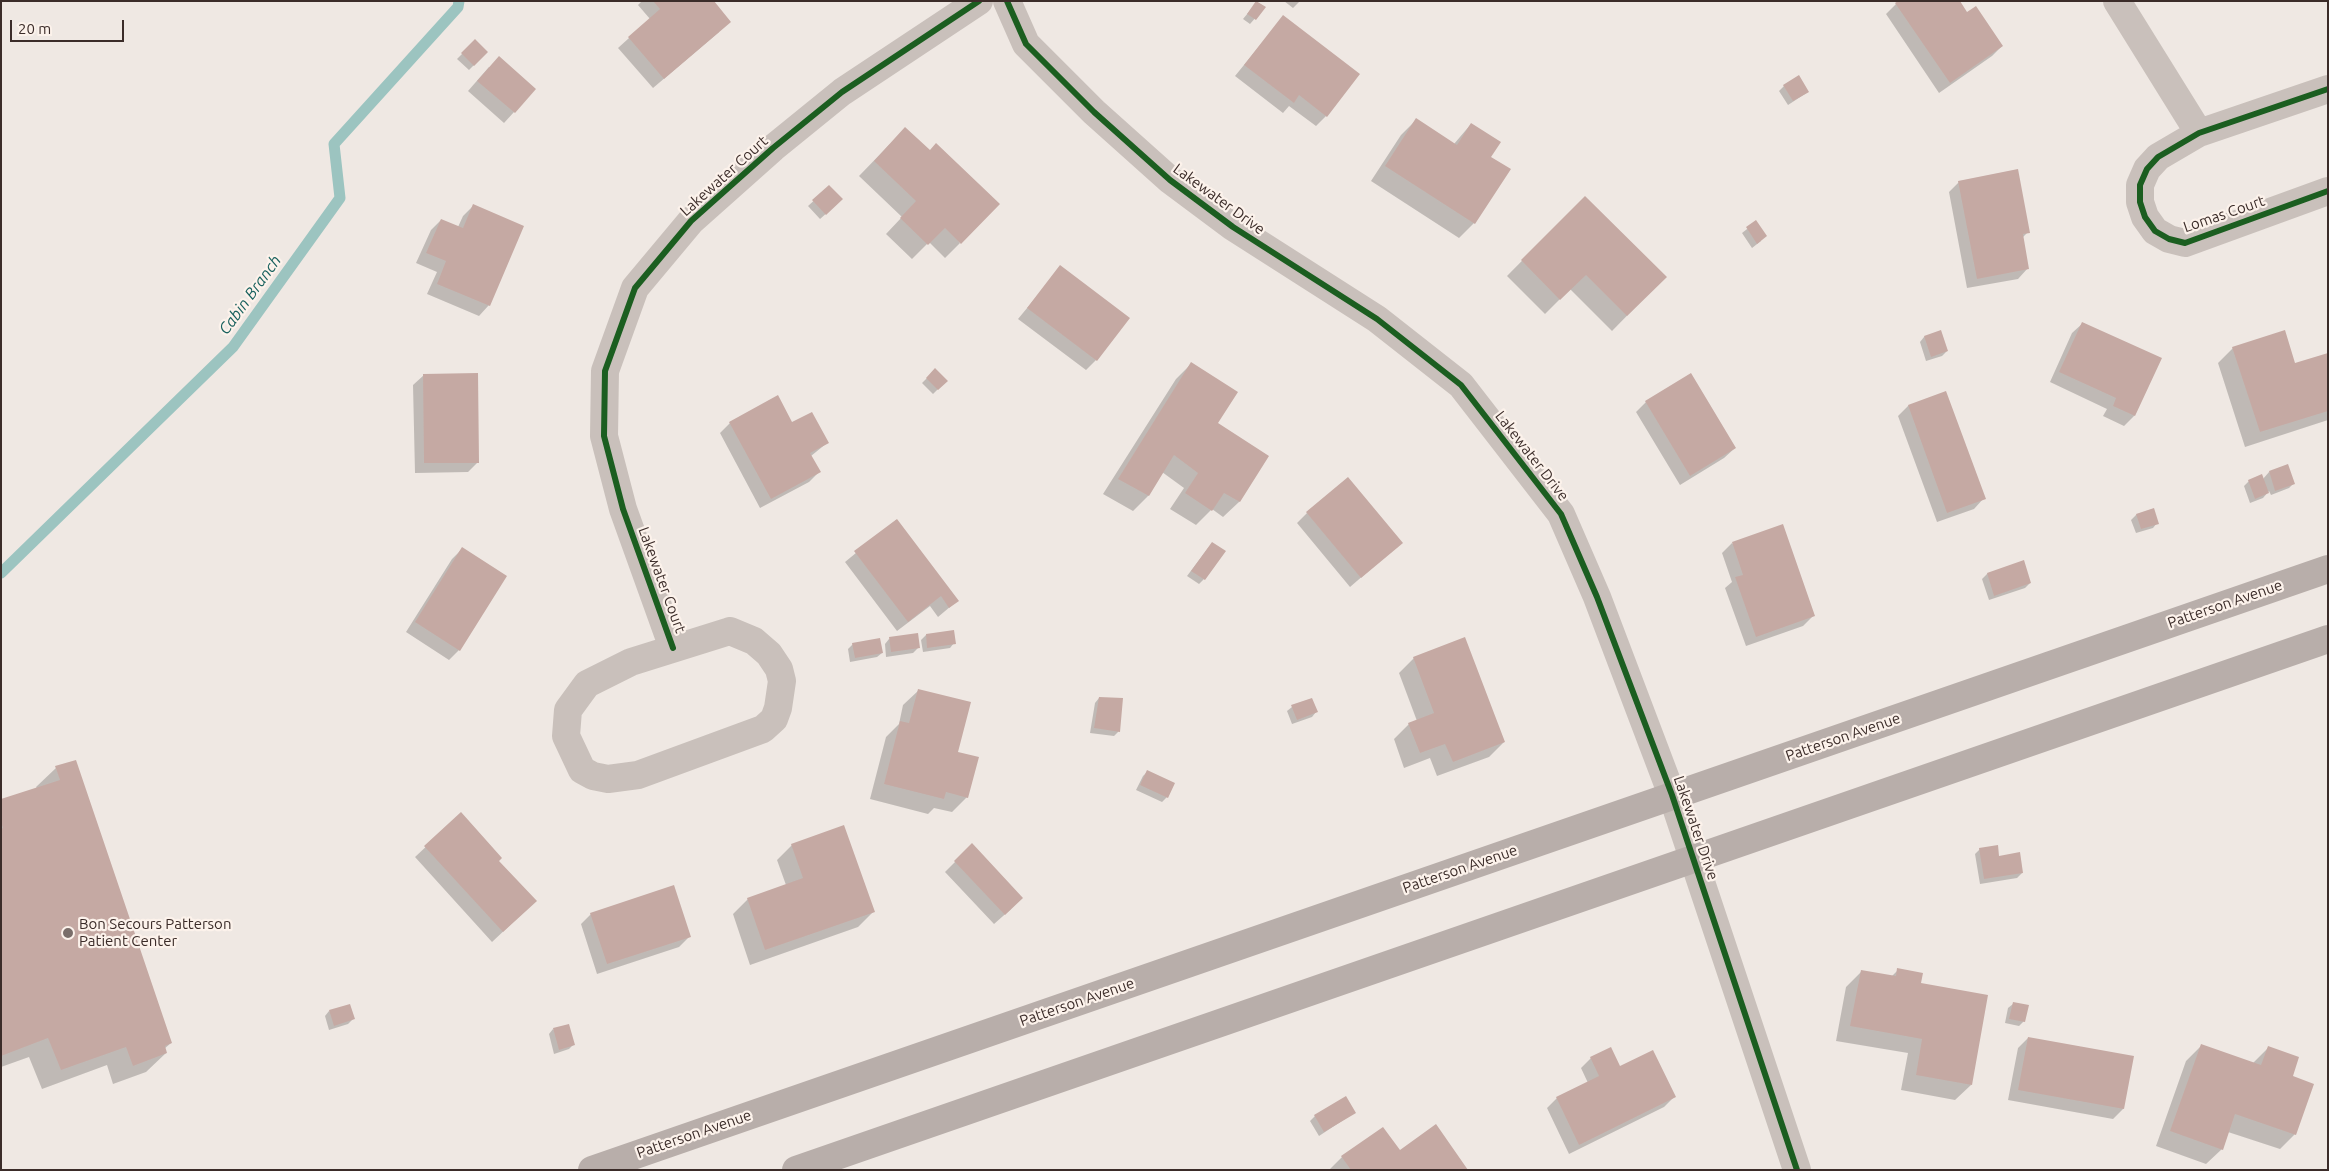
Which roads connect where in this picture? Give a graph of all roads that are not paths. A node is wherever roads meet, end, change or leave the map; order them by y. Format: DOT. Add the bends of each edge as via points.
graph roads {
  1 [pos="979,1"];
  2 [pos="1007,1"];
  3 [pos="2116,1"];
  4 [pos="2328,89"];
  5 [pos="2199,133"];
  6 [pos="2328,191"];
  7 [pos="2328,569"];
  8 [pos="2328,639"];
  9 [pos="673,648"];
  10 [pos="1672,795"];
  11 [pos="1694,858"];
  12 [pos="592,1170"];
  13 [pos="796,1170"];
  14 [pos="1798,1170"];
  1 -- 9 [label="street, Lakewater Court" via="842,92 773,148 691,221 635,288 605,371 604,436 623,510"];
  2 -- 10 [label="street, Lakewater Drive" via="1026,44 1094,112 1170,180 1232,227 1377,319 1461,385 1561,514 1597,597"];
  3 -- 5 [label="street"];
  4 -- 5 [label="street, Lomas Court"];
  5 -- 6 [label="street, Lomas Court" via="2158,157 2146,169 2140,185 2140,202 2145,217 2155,231 2169,239 2185,243"];
  7 -- 10 [label="main road, Patterson Avenue"];
  8 -- 11 [label="main road"];
  9 -- 9 [label="street, Lakewater Court" via="730,630 754,641 779,669 782,681 774,718 763,729 746,737 638,775 608,779 582,770 566,736 568,710 587,684 631,662"];
  10 -- 11 [label="street, Lakewater Drive"];
  10 -- 12 [label="main road, Patterson Avenue"];
  11 -- 13 [label="main road"];
  11 -- 14 [label="street, Lakewater Drive"];
}
